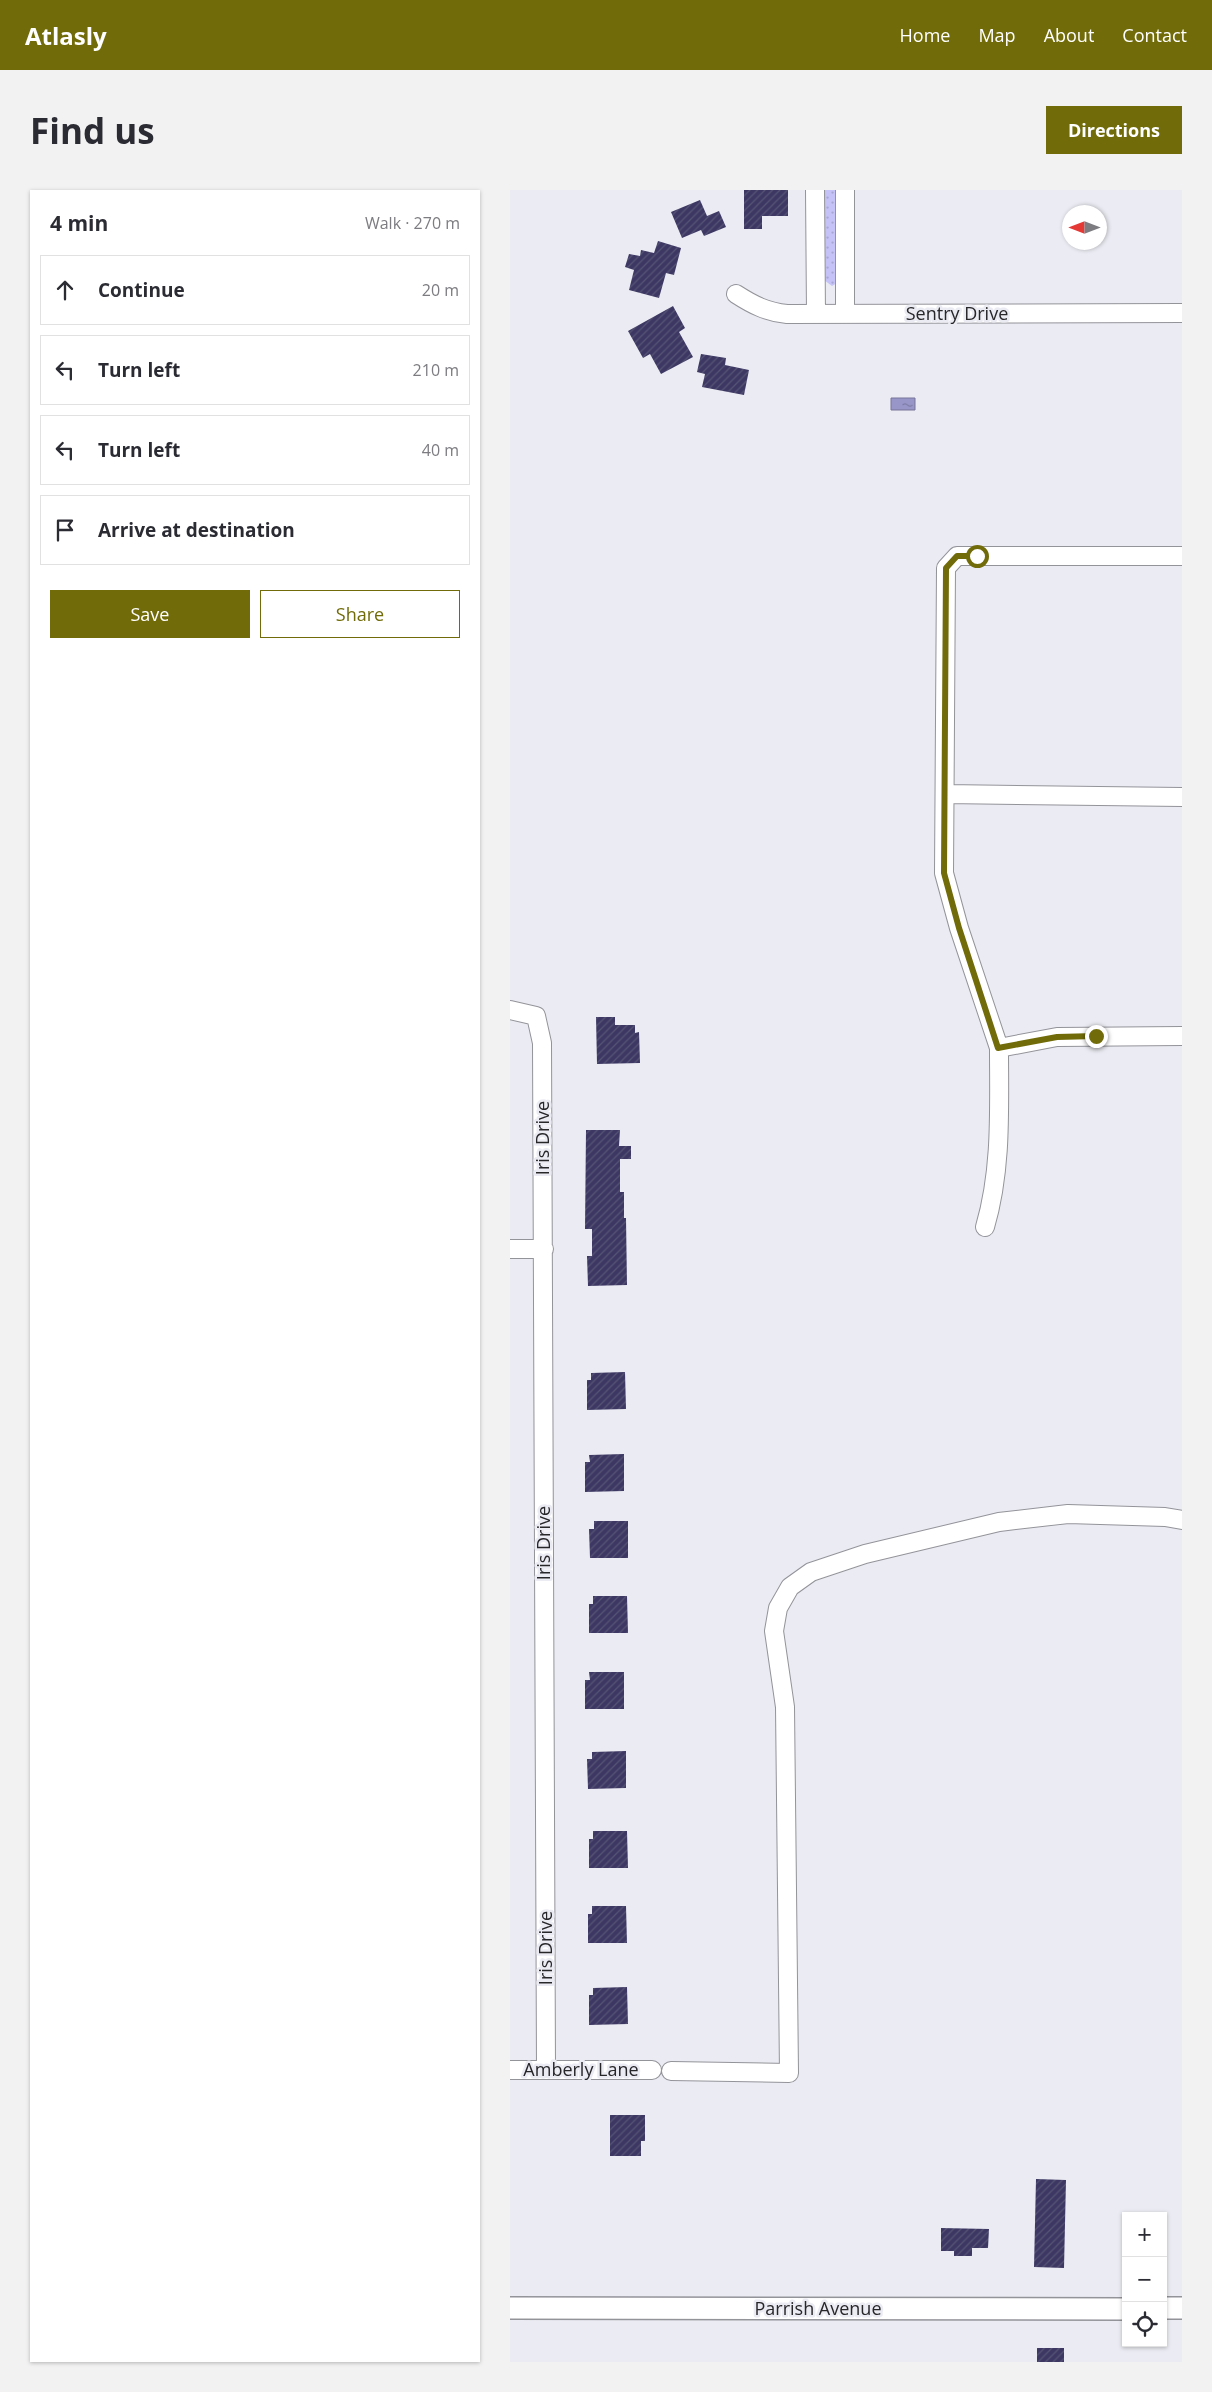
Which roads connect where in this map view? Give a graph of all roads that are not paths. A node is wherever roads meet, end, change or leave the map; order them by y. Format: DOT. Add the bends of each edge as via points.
graph roads {
  1 [pos="816,190"];
  2 [pos="845,190"];
  3 [pos="736,294"];
  4 [pos="1182,313"];
  5 [pos="816,314"];
  6 [pos="845,314"];
  7 [pos="1182,556"];
  8 [pos="945,794"];
  9 [pos="1182,797"];
  10 [pos="510,1010"];
  11 [pos="1182,1036"];
  12 [pos="998,1048"];
  13 [pos="985,1227"];
  14 [pos="544,1248"];
  15 [pos="510,1249"];
  16 [pos="1182,1520"];
  17 [pos="510,2070"];
  18 [pos="546,2070"];
  19 [pos="652,2070"];
  20 [pos="671,2071"];
  21 [pos="510,2308"];
  22 [pos="1122,2308"];
  23 [pos="1167,2308"];
  24 [pos="1182,2308"];
  1 -- 5 [label="street"];
  2 -- 6 [label="street"];
  3 -- 5 [label="street, Sentry Drive" via="772,312"];
  4 -- 6 [label="street, Sentry Drive"];
  5 -- 6 [label="street, Sentry Drive"];
  7 -- 8 [label="street" via="957,556 946,568"];
  8 -- 9 [label="street"];
  8 -- 12 [label="street" via="944,873"];
  10 -- 14 [label="street, Iris Drive" via="536,1016 542,1043"];
  11 -- 12 [label="street" via="1057,1037"];
  12 -- 13 [label="street" via="1000,1134 994,1197"];
  14 -- 15 [label="street"];
  14 -- 18 [label="street, Iris Drive"];
  16 -- 20 [label="street" via="1068,1514 998,1522 864,1554 811,1572 790,1587 778,1608 774,1632 785,1707 789,2073"];
  17 -- 18 [label="street, Amberly Lane"];
  18 -- 19 [label="street, Amberly Lane"];
  21 -- 22 [label="street, Parrish Avenue"];
  23 -- 24 [label="street"];
}
